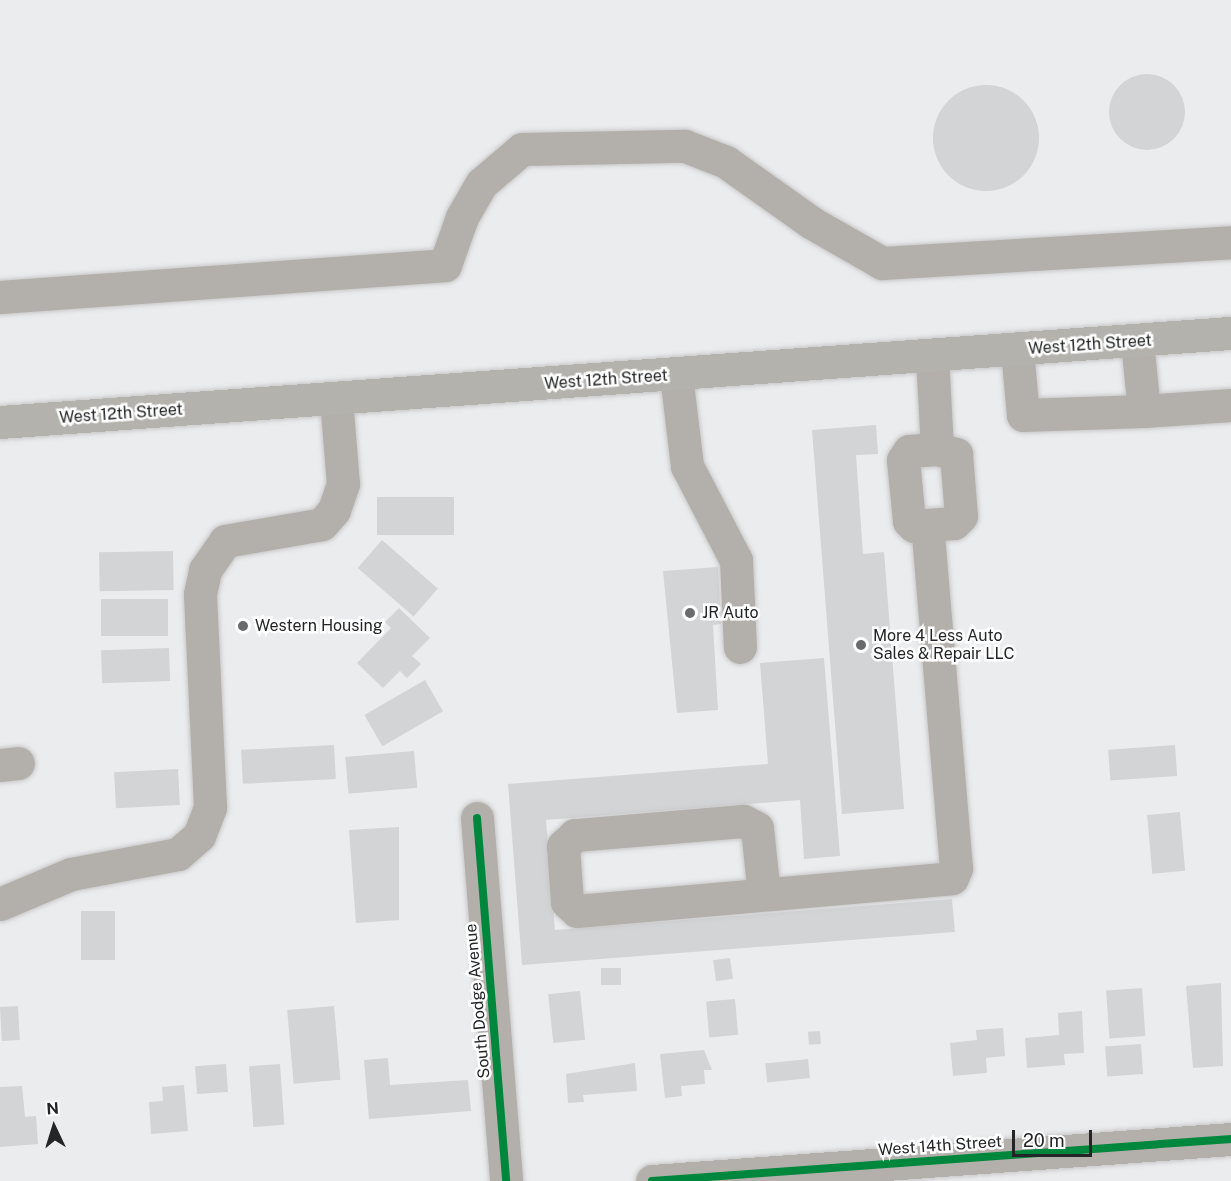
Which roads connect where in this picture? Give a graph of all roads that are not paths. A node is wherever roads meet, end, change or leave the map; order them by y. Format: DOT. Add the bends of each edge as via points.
graph roads {
  1 [pos="1231,242"];
  2 [pos="0,297"];
  3 [pos="1224,335"];
  4 [pos="1137,341"];
  5 [pos="1017,350"];
  6 [pos="932,356"];
  7 [pos="676,375"];
  8 [pos="336,399"];
  9 [pos="1231,405"];
  10 [pos="1144,411"];
  11 [pos="0,422"];
  12 [pos="937,449"];
  13 [pos="927,525"];
  14 [pos="740,647"];
  15 [pos="477,818"];
  16 [pos="764,894"];
  17 [pos="0,904"];
  18 [pos="1231,1139"];
  19 [pos="506,1181"];
  20 [pos="652,1181"];
  1 -- 2 [label="street" via="882,263 812,223 726,162 685,146 522,149 482,183 462,217 445,265"];
  3 -- 4 [label="main road, West 12th Street"];
  4 -- 5 [label="main road, West 12th Street"];
  4 -- 10 [label="street"];
  5 -- 6 [label="main road, West 12th Street"];
  5 -- 10 [label="street" via="1023,415"];
  6 -- 7 [label="main road, West 12th Street"];
  6 -- 12 [label="street"];
  7 -- 8 [label="main road, West 12th Street"];
  7 -- 14 [label="street" via="687,466 736,560"];
  8 -- 11 [label="main road, West 12th Street"];
  8 -- 17 [label="street" via="343,484 334,510 322,524 225,541 205,570 200,594 210,807 199,836 178,854 71,874"];
  9 -- 10 [label="street"];
  12 -- 13 [label="street" via="909,452 903,460 909,521"];
  12 -- 13 [label="street" via="956,454 961,516 954,523"];
  13 -- 16 [label="street" via="956,868 952,878"];
  15 -- 19 [label="street, South Dodge Avenue"];
  16 -- 16 [label="street" via="576,911 567,902 563,846 575,835 743,821 757,828"];
  18 -- 20 [label="street, West 14th Street"];
}
